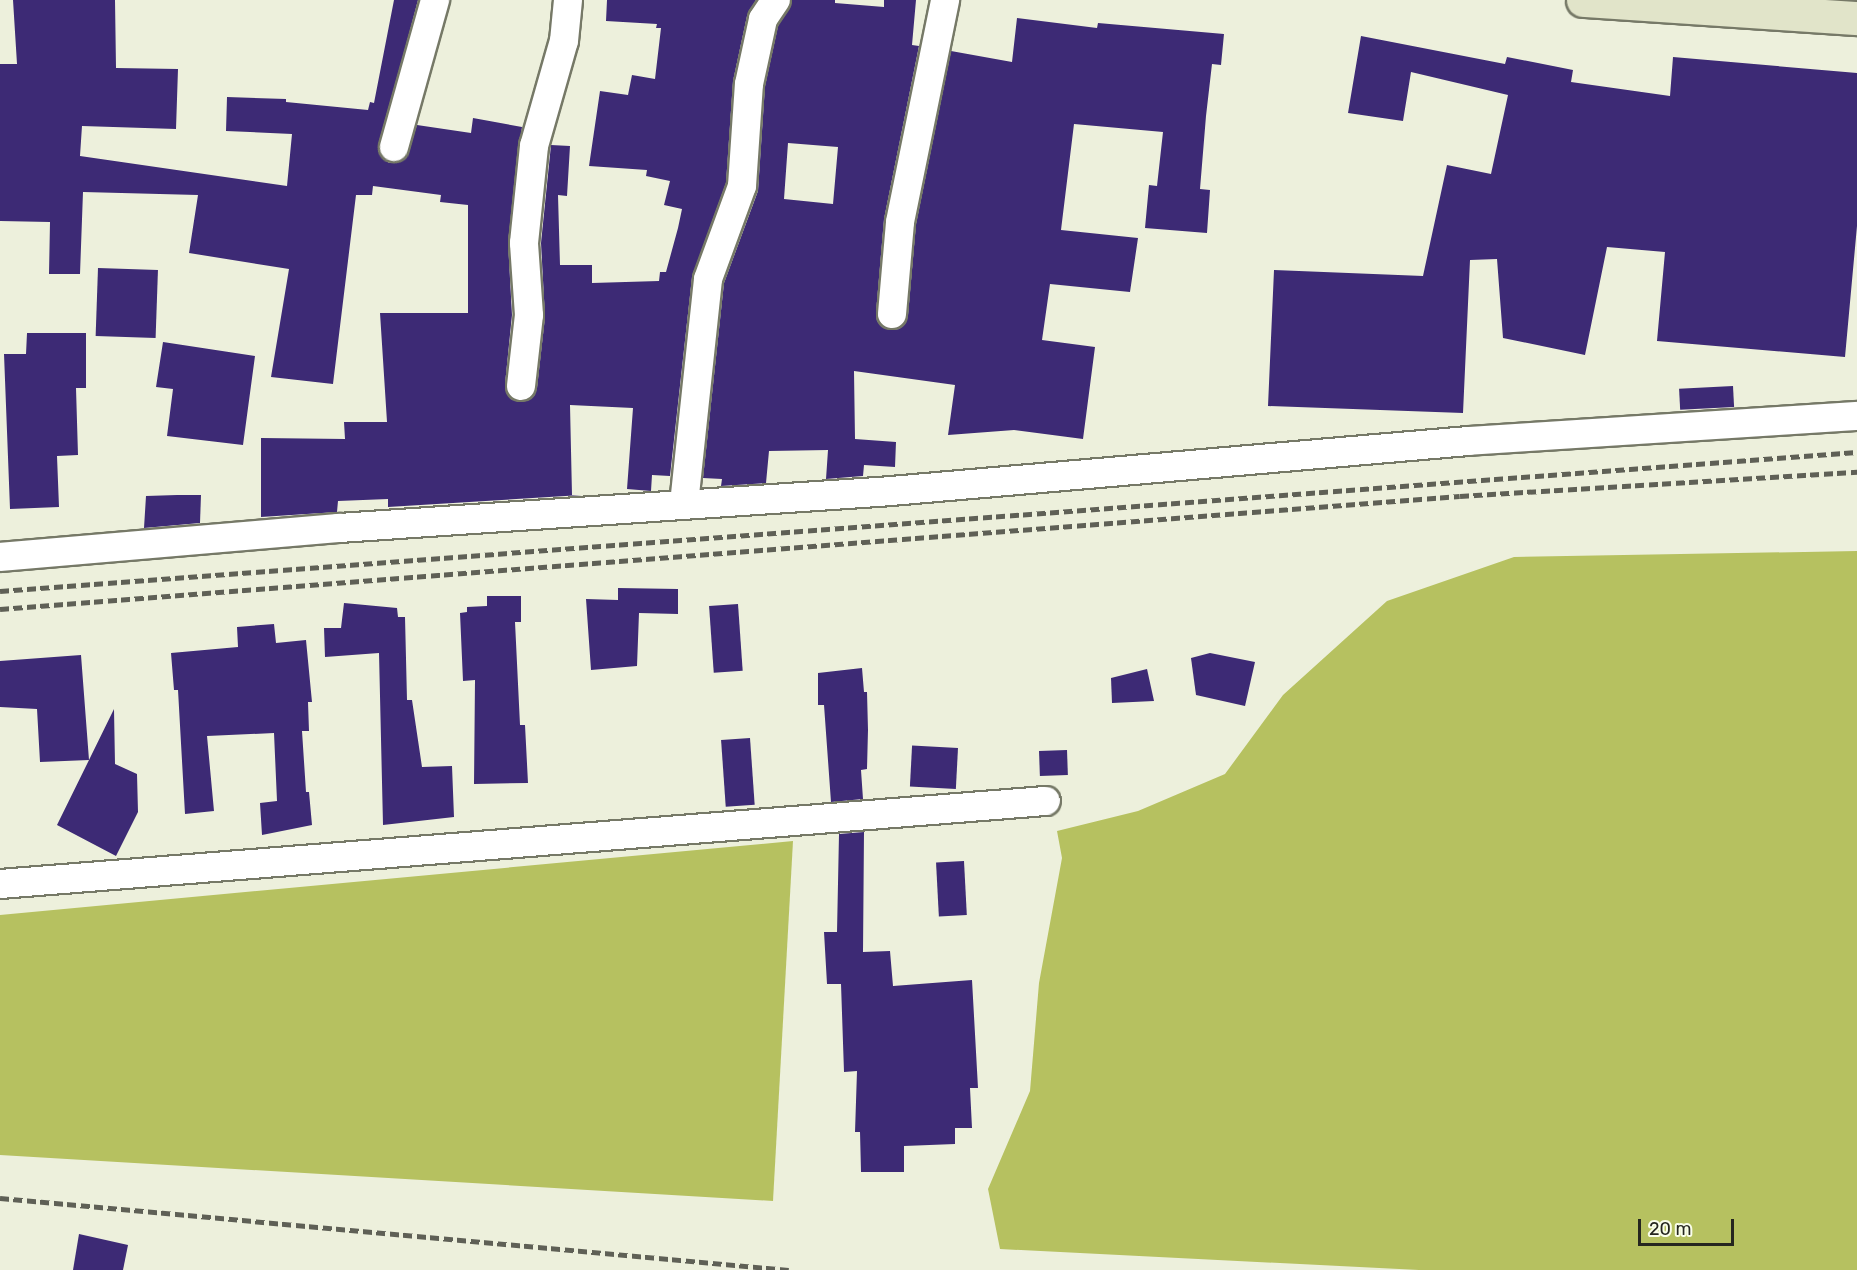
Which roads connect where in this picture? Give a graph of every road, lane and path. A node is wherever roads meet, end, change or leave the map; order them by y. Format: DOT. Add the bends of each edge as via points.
graph roads {
  1 [pos="435,0"];
  2 [pos="568,0"];
  3 [pos="776,0"];
  4 [pos="945,0"];
  5 [pos="1583,0"];
  6 [pos="1857,18"];
  7 [pos="394,147"];
  8 [pos="892,314"];
  9 [pos="521,386"];
  10 [pos="1857,416"];
  11 [pos="684,504"];
  12 [pos="0,557"];
  13 [pos="1046,801"];
  14 [pos="0,884"];
  1 -- 7 [label="street"];
  2 -- 9 [label="street" via="564,41 534,146 524,243 530,315"];
  3 -- 11 [label="street" via="763,19 749,84 742,186 708,279"];
  4 -- 8 [label="street" via="900,222"];
  5 -- 6 [label="main road"];
  10 -- 11 [label="street" via="1468,441 891,491"];
  11 -- 12 [label="street"];
  13 -- 14 [label="street"];
}
